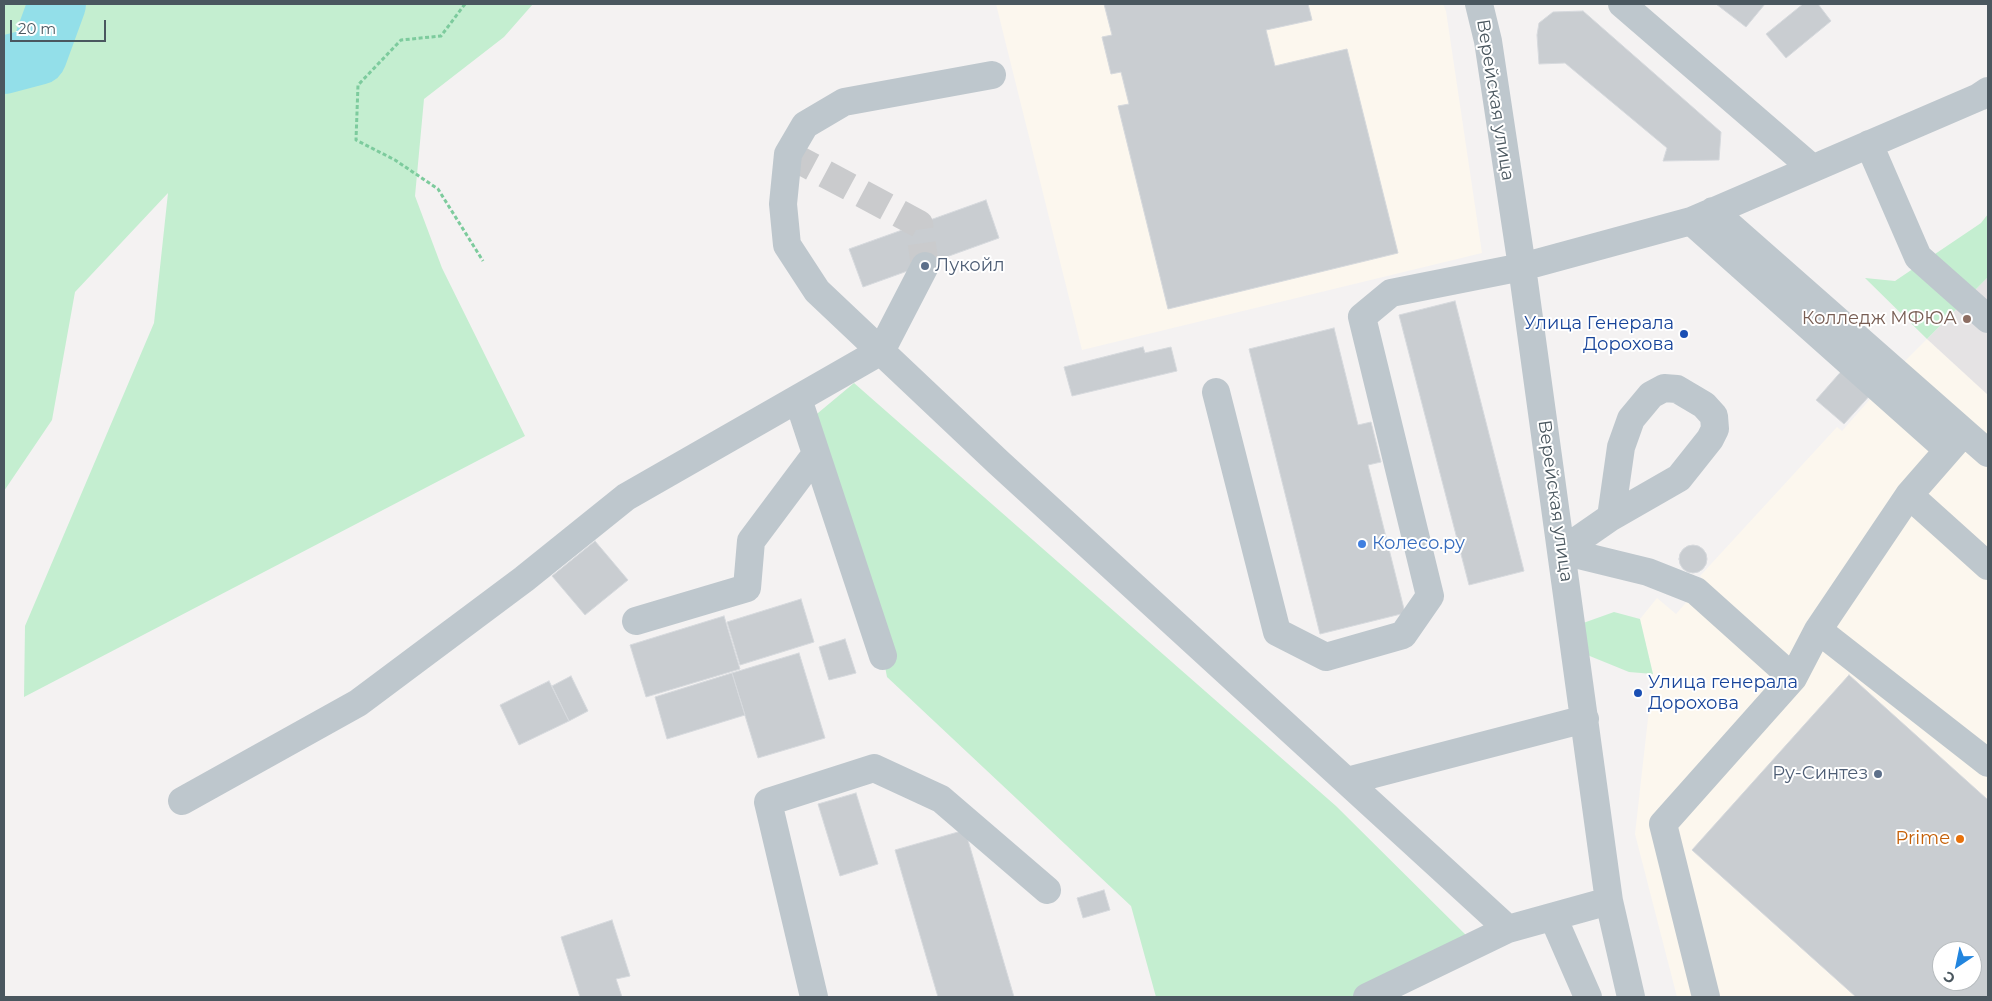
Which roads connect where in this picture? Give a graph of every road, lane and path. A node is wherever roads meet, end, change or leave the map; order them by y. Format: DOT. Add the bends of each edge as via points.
graph roads {
  1 [pos="465,4"];
  2 [pos="1479,4"];
  3 [pos="1622,4"];
  4 [pos="992,75"];
  5 [pos="1988,91"];
  6 [pos="1869,144"];
  7 [pos="1812,168"];
  8 [pos="1702,216"];
  9 [pos="483,261"];
  10 [pos="925,266"];
  11 [pos="1522,267"];
  12 [pos="1988,319"];
  13 [pos="881,350"];
  14 [pos="1216,392"];
  15 [pos="798,398"];
  16 [pos="1956,441"];
  17 [pos="1988,453"];
  18 [pos="816,454"];
  19 [pos="1909,495"];
  20 [pos="1611,517"];
  21 [pos="1562,552"];
  22 [pos="1988,566"];
  23 [pos="636,621"];
  24 [pos="1818,630"];
  25 [pos="883,656"];
  26 [pos="1787,685"];
  27 [pos="1585,719"];
  28 [pos="1988,763"];
  29 [pos="1347,781"];
  30 [pos="182,801"];
  31 [pos="1047,890"];
  32 [pos="1609,901"];
  33 [pos="1553,917"];
  34 [pos="1508,929"];
  35 [pos="814,997"];
  36 [pos="1368,997"];
  37 [pos="1588,997"];
  38 [pos="1631,997"];
  39 [pos="1706,997"];
  1 -- 9 [label="path" via="441,36 401,40 358,85 356,140 438,188"];
  2 -- 11 [label="street, Верейская улица" via="1488,41"];
  3 -- 7 [label="street"];
  4 -- 13 [label="street" via="844,102 805,125 788,154 783,204 787,245 817,291"];
  5 -- 6 [label="street"];
  6 -- 7 [label="street"];
  6 -- 12 [label="street" via="1918,257"];
  7 -- 8 [label="street"];
  8 -- 11 [label="street"];
  8 -- 16 [label="street"];
  10 -- 13 [label="street"];
  11 -- 14 [label="street" via="1391,293 1362,317 1430,596 1403,635 1326,657 1276,632"];
  11 -- 21 [label="street, Верейская улица"];
  13 -- 15 [label="street"];
  13 -- 29 [label="street" via="998,462"];
  15 -- 18 [label="street"];
  15 -- 30 [label="street" via="626,497 524,579 358,703"];
  16 -- 17 [label="street"];
  16 -- 19 [label="street"];
  18 -- 23 [label="street" via="751,541 746,588"];
  18 -- 25 [label="street"];
  19 -- 22 [label="street"];
  19 -- 24 [label="street"];
  20 -- 20 [label="street" via="1679,478 1715,429 1714,416 1704,405 1677,389 1664,388 1651,395 1631,419 1621,447"];
  20 -- 21 [label="street"];
  21 -- 26 [label="street" via="1648,572 1696,591"];
  21 -- 27 [label="street, Верейская улица"];
  24 -- 26 [label="street"];
  24 -- 28 [label="street"];
  26 -- 39 [label="street" via="1663,824"];
  27 -- 29 [label="street"];
  27 -- 32 [label="street, Верейская улица"];
  29 -- 34 [label="street"];
  31 -- 35 [label="street" via="941,799 874,768 768,802"];
  32 -- 33 [label="street"];
  32 -- 38 [label="street, Верейская улица"];
  33 -- 34 [label="street"];
  33 -- 37 [label="street"];
  34 -- 36 [label="street"];
}
